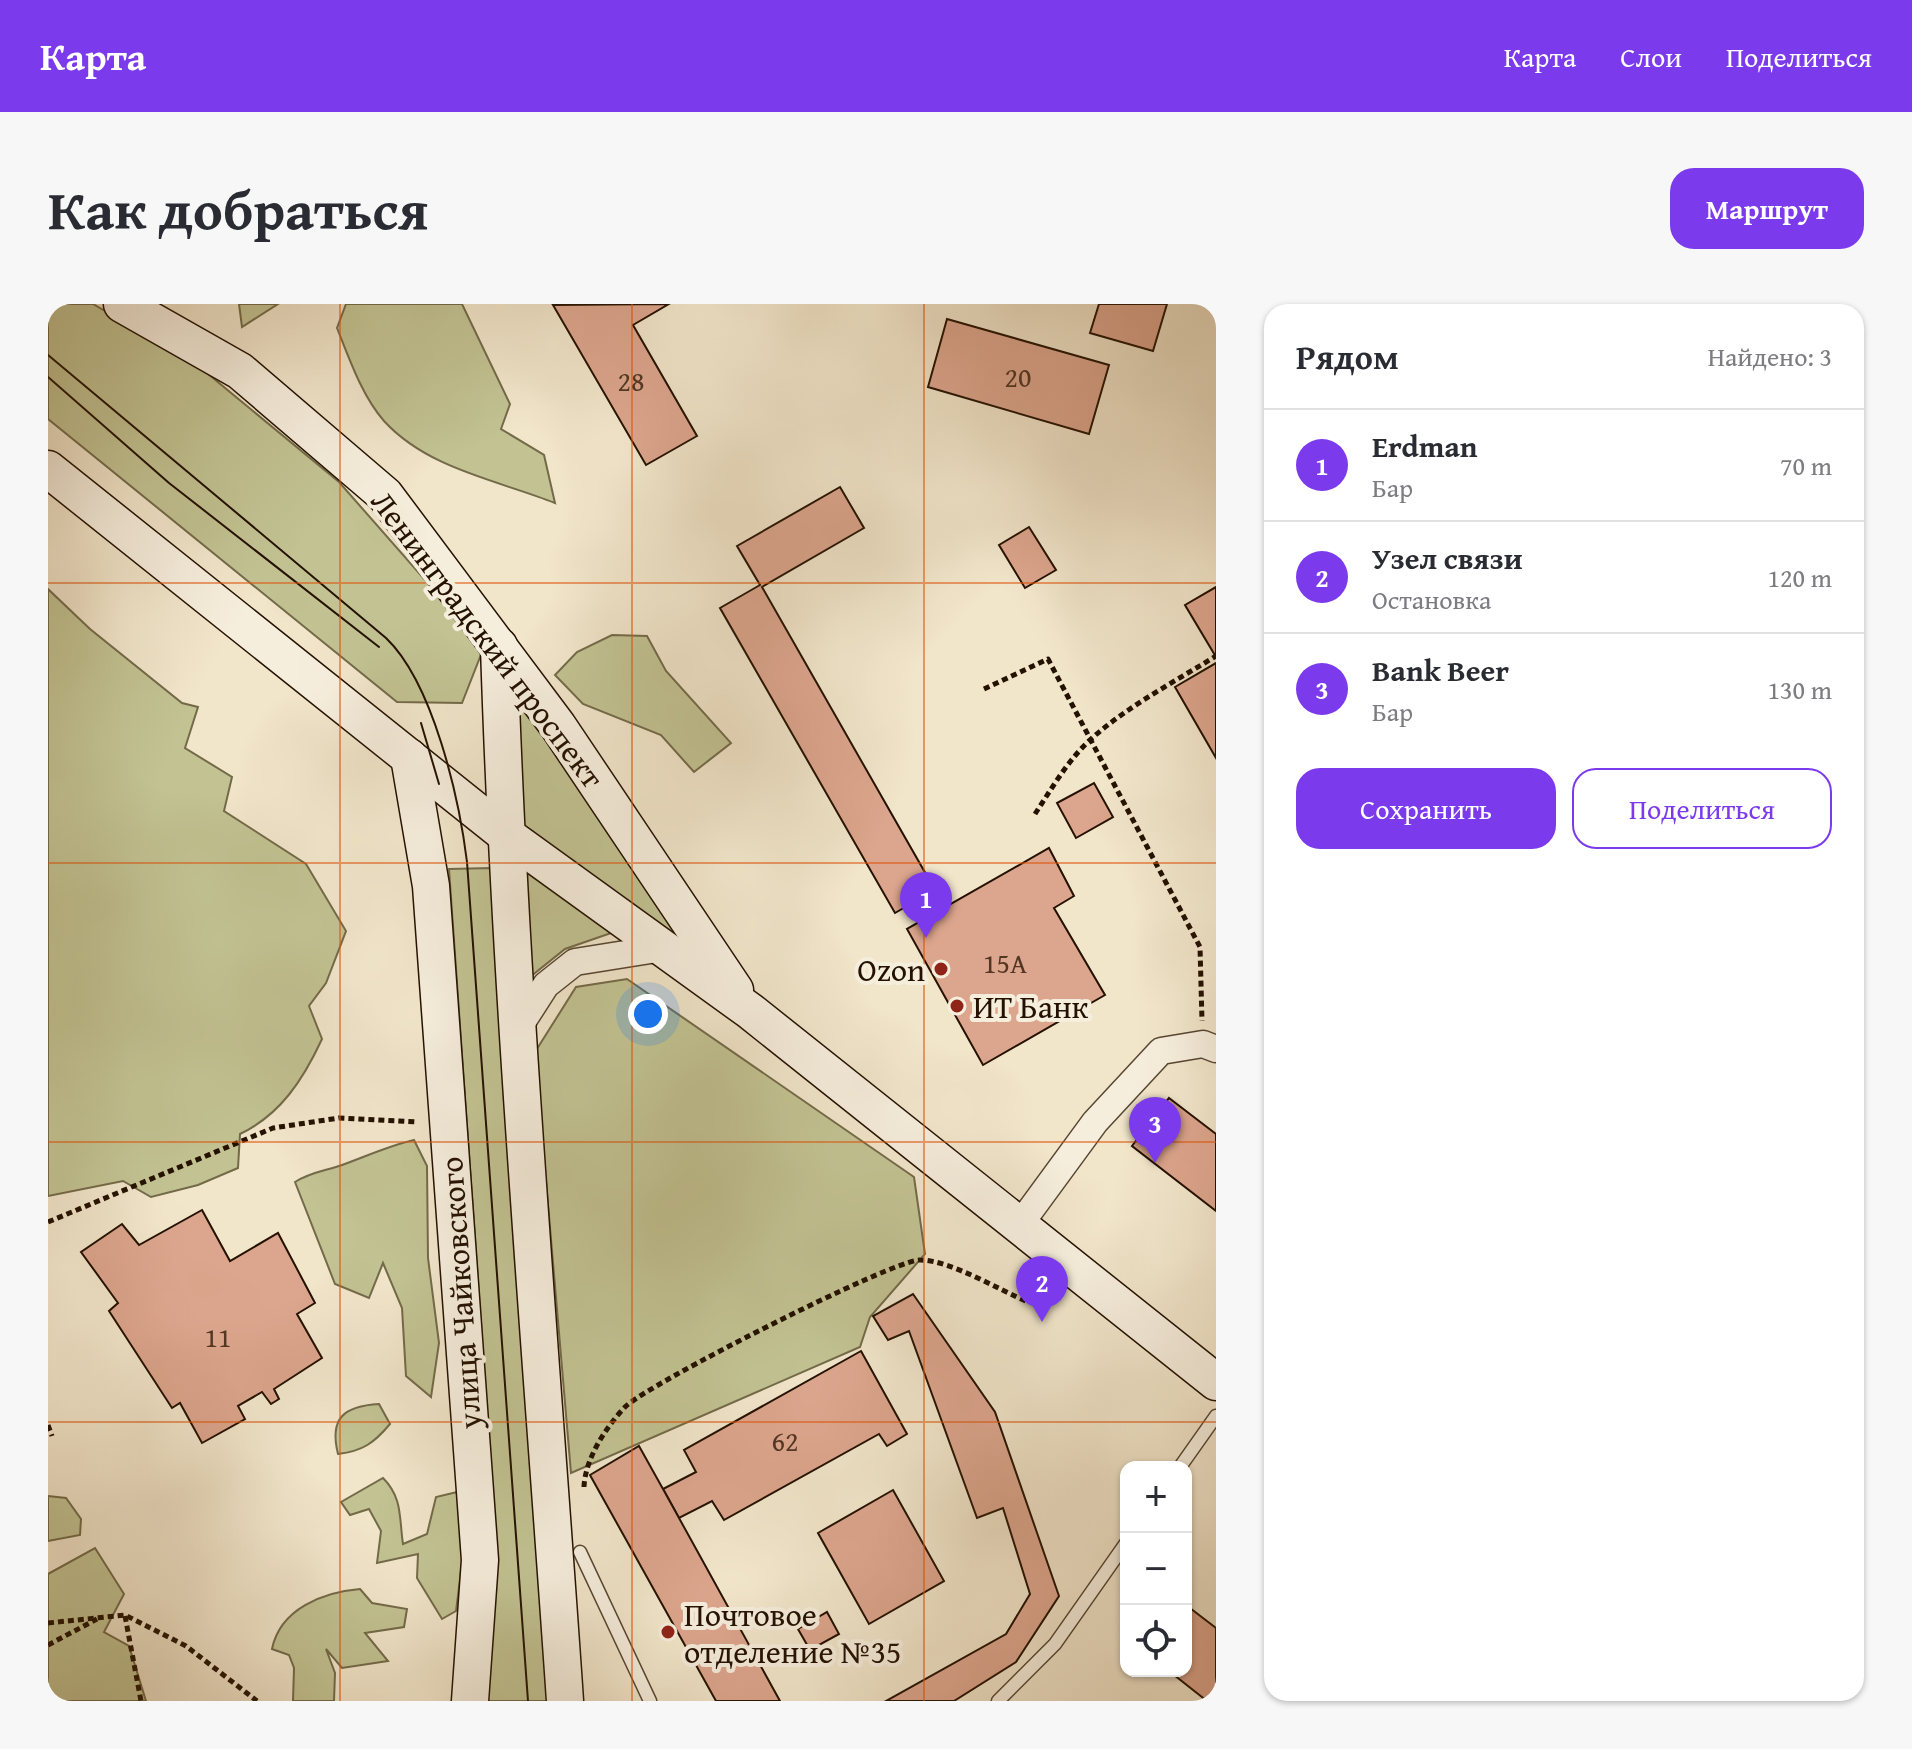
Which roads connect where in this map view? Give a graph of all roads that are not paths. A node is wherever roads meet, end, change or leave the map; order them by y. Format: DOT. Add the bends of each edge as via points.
graph roads {
  1 [pos="122,304"];
  2 [pos="48,469"];
  3 [pos="499,646"];
  4 [pos="409,757"];
  5 [pos="505,834"];
  6 [pos="663,948"];
  7 [pos="750,1011"];
  8 [pos="517,1030"];
  9 [pos="1209,1046"];
  10 [pos="1018,1227"];
  11 [pos="1216,1382"];
  12 [pos="1216,1416"];
  13 [pos="1184,1461"];
  14 [pos="580,1552"];
  15 [pos="1120,1552"];
  16 [pos="470,1701"];
  17 [pos="565,1701"];
  18 [pos="650,1701"];
  19 [pos="998,1701"];
  1 -- 3 [label="main road, Ленинградский проспект" via="240,371 385,495"];
  2 -- 4 [label="main road, Ленинградский проспект"];
  3 -- 5 [label="main road"];
  3 -- 7 [label="main road, Ленинградский проспект"];
  4 -- 5 [label="main road, Ленинградский проспект"];
  4 -- 16 [label="main road, улица Чайковского" via="431,886 480,1560"];
  5 -- 6 [label="main road, Ленинградский проспект"];
  5 -- 8 [label="main road"];
  6 -- 7 [label="main road, Ленинградский проспект"];
  6 -- 8 [label="street" via="575,962 546,985"];
  7 -- 10 [label="main road, Ленинградский проспект"];
  8 -- 17 [label="main road"];
  9 -- 10 [label="street" via="1161,1051 1095,1122"];
  10 -- 11 [label="main road, Ленинградский проспект"];
  12 -- 13 [label="lane"];
  14 -- 18 [label="lane"];
  15 -- 19 [label="lane" via="1055,1644"];
}
